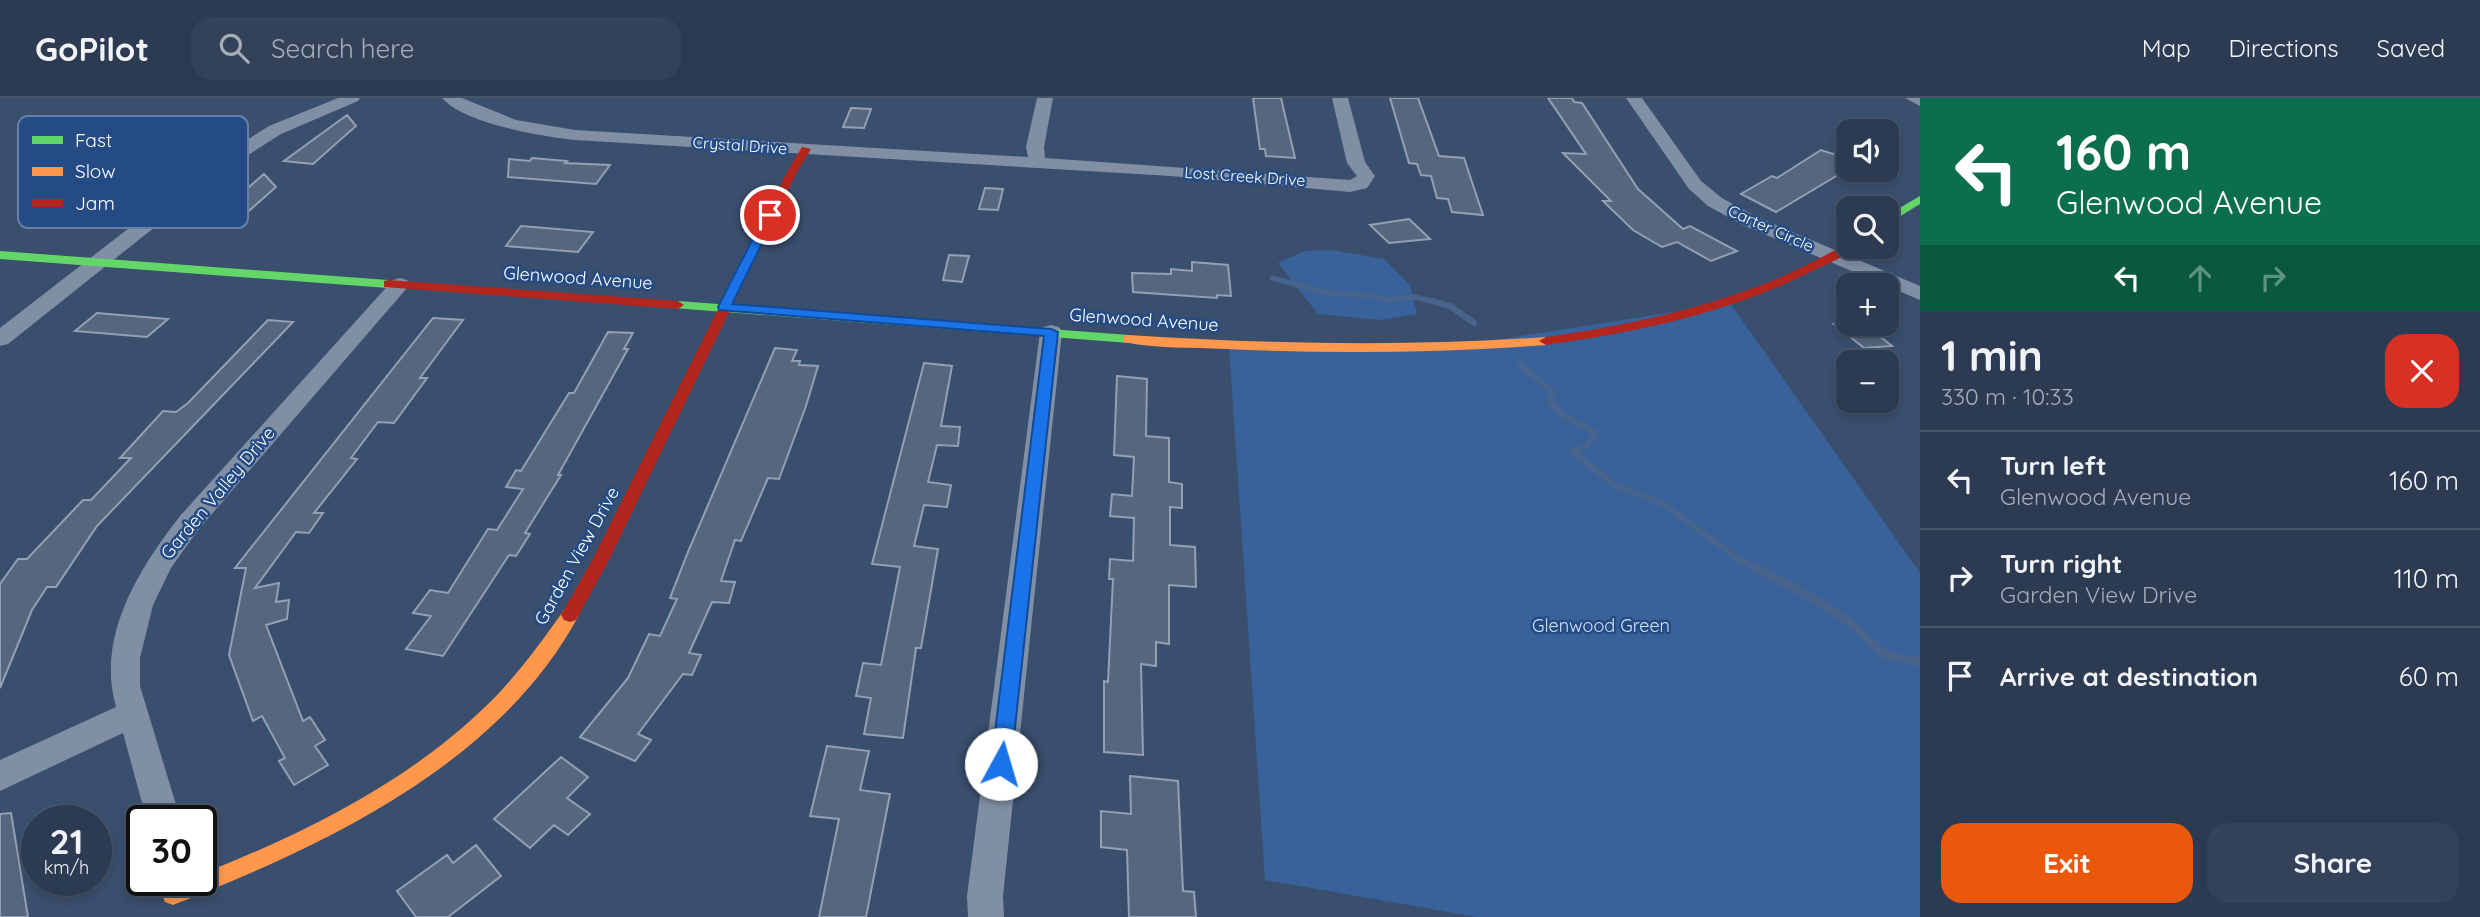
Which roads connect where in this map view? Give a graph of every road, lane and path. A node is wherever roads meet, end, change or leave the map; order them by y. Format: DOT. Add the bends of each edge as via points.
graph roads {
  1 [pos="352,98"];
  2 [pos="450,98"];
  3 [pos="1045,98"];
  4 [pos="1340,98"];
  5 [pos="1633,98"];
  6 [pos="1913,98"];
  7 [pos="1920,101"];
  8 [pos="248,147"];
  9 [pos="806,149"];
  10 [pos="1037,162"];
  11 [pos="1920,199"];
  12 [pos="1899,213"];
  13 [pos="142,228"];
  14 [pos="1836,250"];
  15 [pos="0,255"];
  16 [pos="1836,255"];
  17 [pos="1855,259"];
  18 [pos="98,262"];
  19 [pos="400,284"];
  20 [pos="1920,294"];
  21 [pos="724,307"];
  22 [pos="1051,332"];
  23 [pos="0,339"];
  24 [pos="132,714"];
  25 [pos="0,776"];
  26 [pos="159,805"];
  27 [pos="173,898"];
  28 [pos="986,917"];
  1 -- 8 [label="street" via="308,114"];
  2 -- 9 [label="street, Crystal Drive" via="496,120 550,132"];
  3 -- 10 [label="street" via="1035,147"];
  4 -- 10 [label="street, Lost Creek Drive" via="1356,163 1366,176 1361,184"];
  5 -- 14 [label="street, Carter Circle" via="1703,193 1728,210"];
  6 -- 7 [label="street"];
  9 -- 10 [label="street, Crystal Drive"];
  9 -- 21 [label="street, Garden View Drive"];
  11 -- 12 [label="street"];
  13 -- 18 [label="street"];
  15 -- 18 [label="street, Glenwood Avenue"];
  16 -- 22 [label="street, Glenwood Avenue" via="1792,279 1720,306 1625,329 1521,344 1329,351"];
  17 -- 20 [label="street, Carter Circle"];
  18 -- 19 [label="street, Glenwood Avenue"];
  18 -- 23 [label="street"];
  19 -- 21 [label="street, Glenwood Avenue"];
  19 -- 24 [label="street, Garden Valley Drive" via="159,563 139,605 125,658"];
  21 -- 22 [label="street, Glenwood Avenue"];
  21 -- 27 [label="street, Garden View Drive" via="602,558 544,654 510,693 431,764 337,825"];
  22 -- 28 [label="street"];
  24 -- 25 [label="street"];
  24 -- 26 [label="street, Garden Valley Drive"];
}
